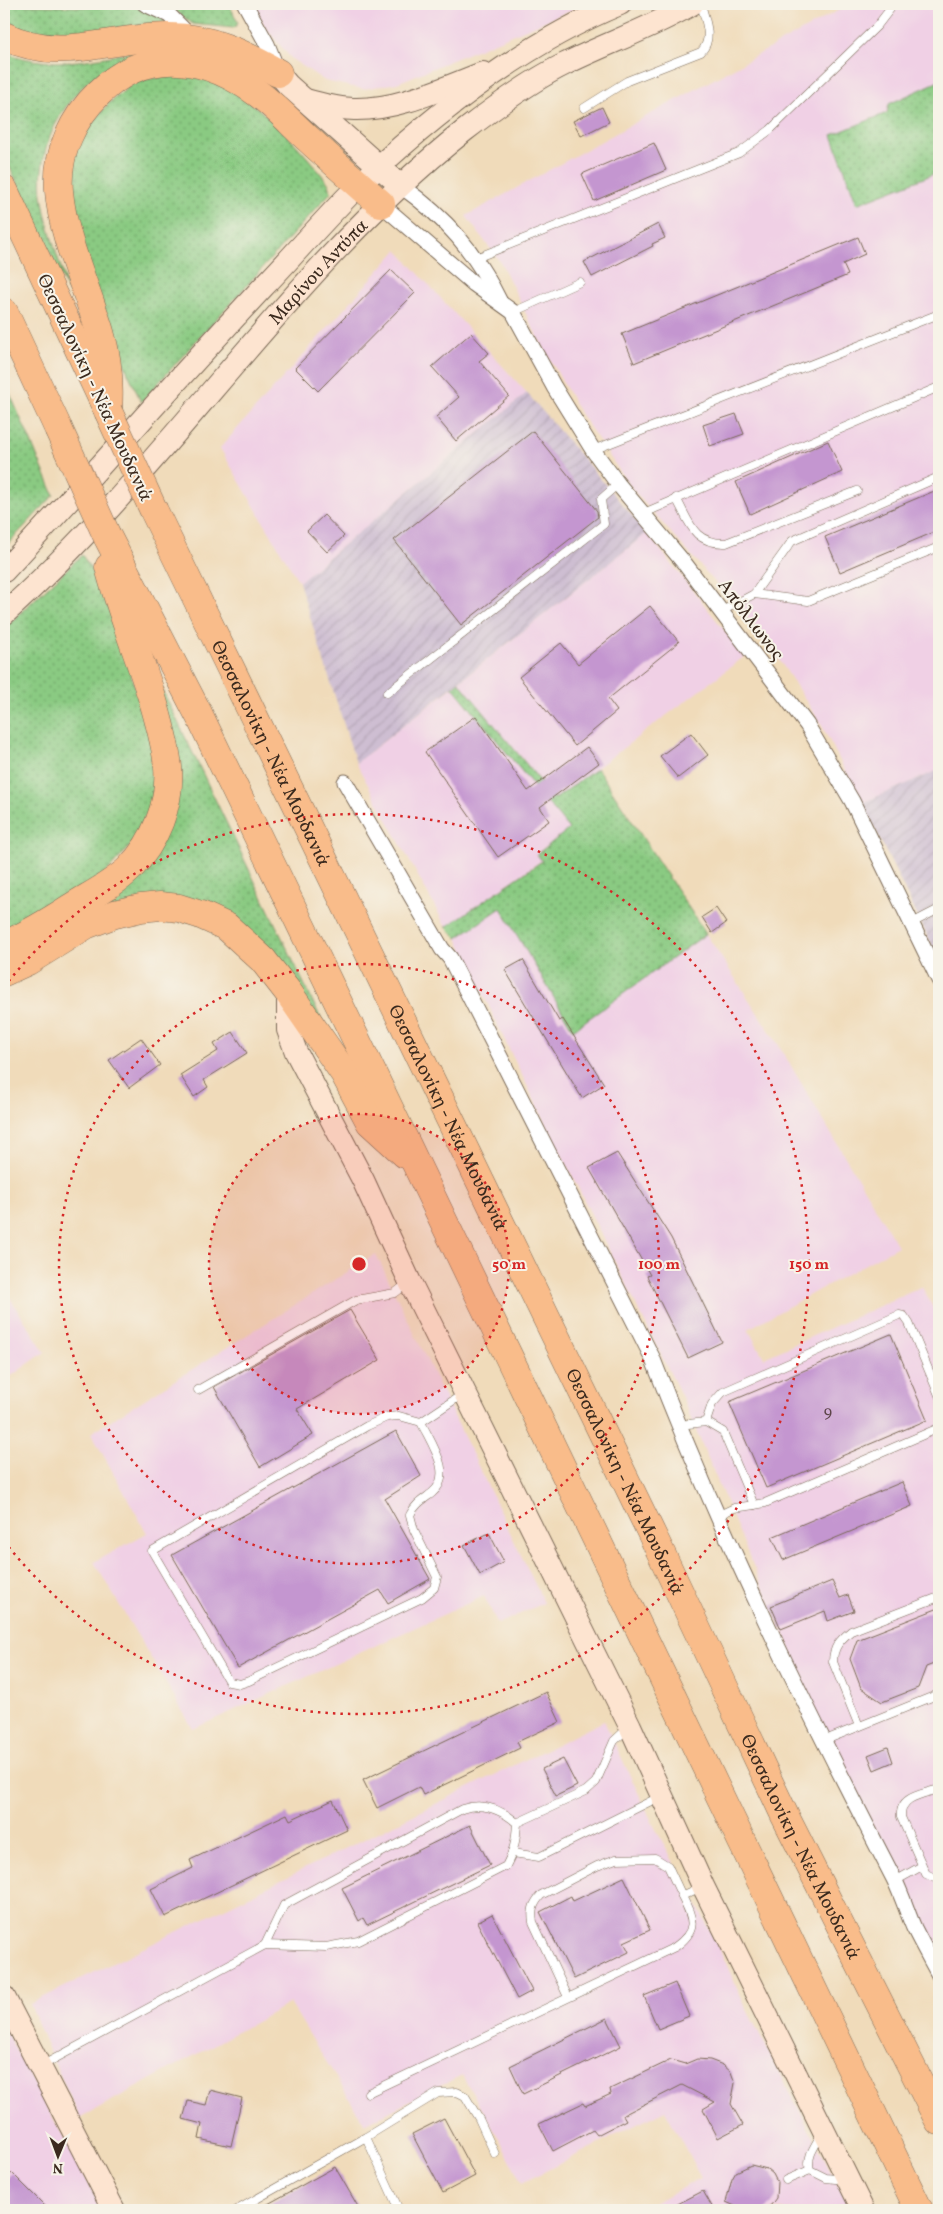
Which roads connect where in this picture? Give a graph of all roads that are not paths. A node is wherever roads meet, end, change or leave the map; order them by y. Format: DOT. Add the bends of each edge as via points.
graph roads {
  1 [pos="145,4"];
  2 [pos="245,4"];
  3 [pos="620,4"];
  4 [pos="692,4"];
  5 [pos="700,4"];
  6 [pos="894,4"];
  7 [pos="4,36"];
  8 [pos="193,38"];
  9 [pos="512,63"];
  10 [pos="278,72"];
  11 [pos="305,100"];
  12 [pos="584,108"];
  13 [pos="380,167"];
  14 [pos="359,185"];
  15 [pos="401,186"];
  16 [pos="4,190"];
  17 [pos="381,204"];
  18 [pos="476,258"];
  19 [pos="580,282"];
  20 [pos="507,308"];
  21 [pos="4,312"];
  22 [pos="939,314"];
  23 [pos="939,387"];
  24 [pos="108,411"];
  25 [pos="593,450"];
  26 [pos="939,477"];
  27 [pos="618,484"];
  28 [pos="857,491"];
  29 [pos="676,498"];
  30 [pos="644,513"];
  31 [pos="107,536"];
  32 [pos="939,547"];
  33 [pos="4,571"];
  34 [pos="754,594"];
  35 [pos="722,611"];
  36 [pos="4,614"];
  37 [pos="387,693"];
  38 [pos="345,782"];
  39 [pos="939,909"];
  40 [pos="912,923"];
  41 [pos="4,945"];
  42 [pos="4,972"];
  43 [pos="939,980"];
  44 [pos="288,992"];
  45 [pos="415,1164"];
  46 [pos="410,1282"];
  47 [pos="198,1390"];
  48 [pos="465,1392"];
  49 [pos="939,1395"];
  50 [pos="421,1422"];
  51 [pos="706,1422"];
  52 [pos="678,1425"];
  53 [pos="939,1428"];
  54 [pos="754,1504"];
  55 [pos="717,1516"];
  56 [pos="939,1597"];
  57 [pos="939,1694"];
  58 [pos="630,1726"];
  59 [pos="859,1726"];
  60 [pos="823,1742"];
  61 [pos="939,1789"];
  62 [pos="662,1795"];
  63 [pos="517,1824"];
  64 [pos="513,1853"];
  65 [pos="922,1866"];
  66 [pos="939,1880"];
  67 [pos="895,1881"];
  68 [pos="703,1886"];
  69 [pos="682,1896"];
  70 [pos="265,1945"];
  71 [pos="939,1975"];
  72 [pos="4,1997"];
  73 [pos="568,1997"];
  74 [pos="41,2066"];
  75 [pos="368,2093"];
  76 [pos="939,2121"];
  77 [pos="823,2130"];
  78 [pos="366,2137"];
  79 [pos="495,2154"];
  80 [pos="810,2170"];
  81 [pos="786,2180"];
  82 [pos="848,2181"];
  83 [pos="114,2210"];
  84 [pos="237,2210"];
  85 [pos="399,2210"];
  86 [pos="863,2210"];
  87 [pos="919,2210"];
  1 -- 8 [label="street" via="169,15"];
  2 -- 10 [label="street"];
  3 -- 9 [label="main road, Μαρίνου Αντύπα" via="577,23"];
  4 -- 15 [label="main road, Μαρίνου Αντύπα" via="662,21 562,65 464,132"];
  5 -- 12 [label="lane" via="709,35 701,52 627,81"];
  6 -- 18 [label="lane" via="878,26 770,130 739,153"];
  7 -- 8 [label="highway" via="36,47 73,49 141,39"];
  8 -- 10 [label="highway" via="246,55"];
  9 -- 11 [label="main road" via="417,97 375,108 337,108"];
  9 -- 13 [label="main road, Μαρίνου Αντύπα" via="452,106"];
  10 -- 11 [label="main road"];
  11 -- 13 [label="main road"];
  13 -- 14 [label="main road, Μαρίνου Αντύπα"];
  13 -- 15 [label="main road"];
  14 -- 17 [label="highway"];
  14 -- 24 [label="highway" via="260,96 224,72 200,64 161,60 144,64 107,85 77,119 68,137 62,154 59,189 70,244 100,333 108,371"];
  14 -- 33 [label="main road, Μαρίνου Αντύπα"];
  15 -- 17 [label="main road, Μαρίνου Αντύπα"];
  15 -- 18 [label="street, Απόλλωνος" via="433,210"];
  16 -- 24 [label="highway, Θεσσαλονίκη - Νέα Μουδανιά"];
  17 -- 20 [label="street"];
  17 -- 36 [label="main road, Μαρίνου Αντύπα" via="292,298 76,546"];
  18 -- 20 [label="street, Απόλλωνος"];
  19 -- 20 [label="lane"];
  20 -- 25 [label="street, Απόλλωνος"];
  21 -- 31 [label="highway, bridge"];
  22 -- 25 [label="lane"];
  23 -- 29 [label="lane"];
  24 -- 76 [label="highway, Θεσσαλονίκη - Νέα Μουδανιά, bridge" via="786,1816"];
  25 -- 27 [label="street, Απόλλωνος"];
  26 -- 34 [label="lane" via="792,541"];
  27 -- 30 [label="street, Απόλλωνος"];
  27 -- 37 [label="lane" via="601,499 604,524"];
  28 -- 29 [label="lane" via="726,543 714,544 703,541 694,533"];
  29 -- 30 [label="lane"];
  30 -- 35 [label="street, Απόλλωνος"];
  31 -- 41 [label="highway" via="111,575 163,739 168,768 165,800 154,836 129,868 101,889"];
  31 -- 45 [label="highway" via="199,715"];
  32 -- 34 [label="lane" via="808,601"];
  34 -- 35 [label="lane"];
  35 -- 40 [label="street, Απόλλωνος" via="807,725 852,801"];
  38 -- 52 [label="street" via="450,958 652,1357"];
  39 -- 40 [label="lane"];
  40 -- 43 [label="street, Απόλλωνος"];
  42 -- 44 [label="highway" via="86,925 115,914 160,906 179,908 227,927 263,960"];
  44 -- 45 [label="highway" via="344,1073 370,1122"];
  44 -- 46 [label="main road" via="288,1030 296,1052 363,1180"];
  45 -- 87 [label="highway"];
  46 -- 47 [label="lane" via="395,1293 356,1300"];
  46 -- 48 [label="main road"];
  48 -- 50 [label="lane"];
  48 -- 58 [label="main road"];
  49 -- 51 [label="lane" via="909,1323 899,1315 723,1392 712,1404"];
  50 -- 50 [label="lane" via="443,1474 440,1485 410,1514 414,1530 437,1577 434,1588 422,1598 249,1681 240,1684 229,1682 152,1551 368,1426 387,1417 399,1416"];
  51 -- 52 [label="lane"];
  51 -- 54 [label="lane" via="723,1432"];
  52 -- 55 [label="street"];
  53 -- 54 [label="lane" via="764,1503"];
  54 -- 55 [label="lane"];
  55 -- 60 [label="street"];
  56 -- 59 [label="lane" via="851,1631 833,1651 833,1662"];
  57 -- 59 [label="lane"];
  58 -- 62 [label="main road"];
  58 -- 63 [label="lane" via="614,1741 596,1782 586,1791"];
  59 -- 60 [label="lane"];
  60 -- 67 [label="street"];
  61 -- 65 [label="lane" via="906,1800 900,1809"];
  62 -- 64 [label="lane" via="539,1857"];
  62 -- 68 [label="main road"];
  63 -- 64 [label="lane"];
  63 -- 70 [label="lane" via="507,1814 485,1805 462,1809 284,1905"];
  64 -- 70 [label="lane" via="506,1866 358,1941 326,1947"];
  65 -- 66 [label="lane" via="926,1874"];
  65 -- 67 [label="lane"];
  67 -- 71 [label="street" via="914,1929"];
  68 -- 69 [label="lane"];
  68 -- 77 [label="main road"];
  69 -- 73 [label="lane" via="692,1921 692,1931 686,1939"];
  69 -- 73 [label="lane" via="668,1866 655,1858 616,1859 541,1895 531,1911 533,1922"];
  70 -- 74 [label="lane"];
  72 -- 74 [label="main road"];
  73 -- 75 [label="lane"];
  74 -- 83 [label="main road"];
  77 -- 80 [label="lane" via="808,2164"];
  77 -- 82 [label="main road"];
  78 -- 79 [label="lane" via="438,2093 457,2092 465,2096"];
  78 -- 84 [label="lane"];
  78 -- 85 [label="lane"];
  80 -- 81 [label="lane"];
  80 -- 82 [label="lane" via="826,2178"];
  82 -- 86 [label="main road"];
}
